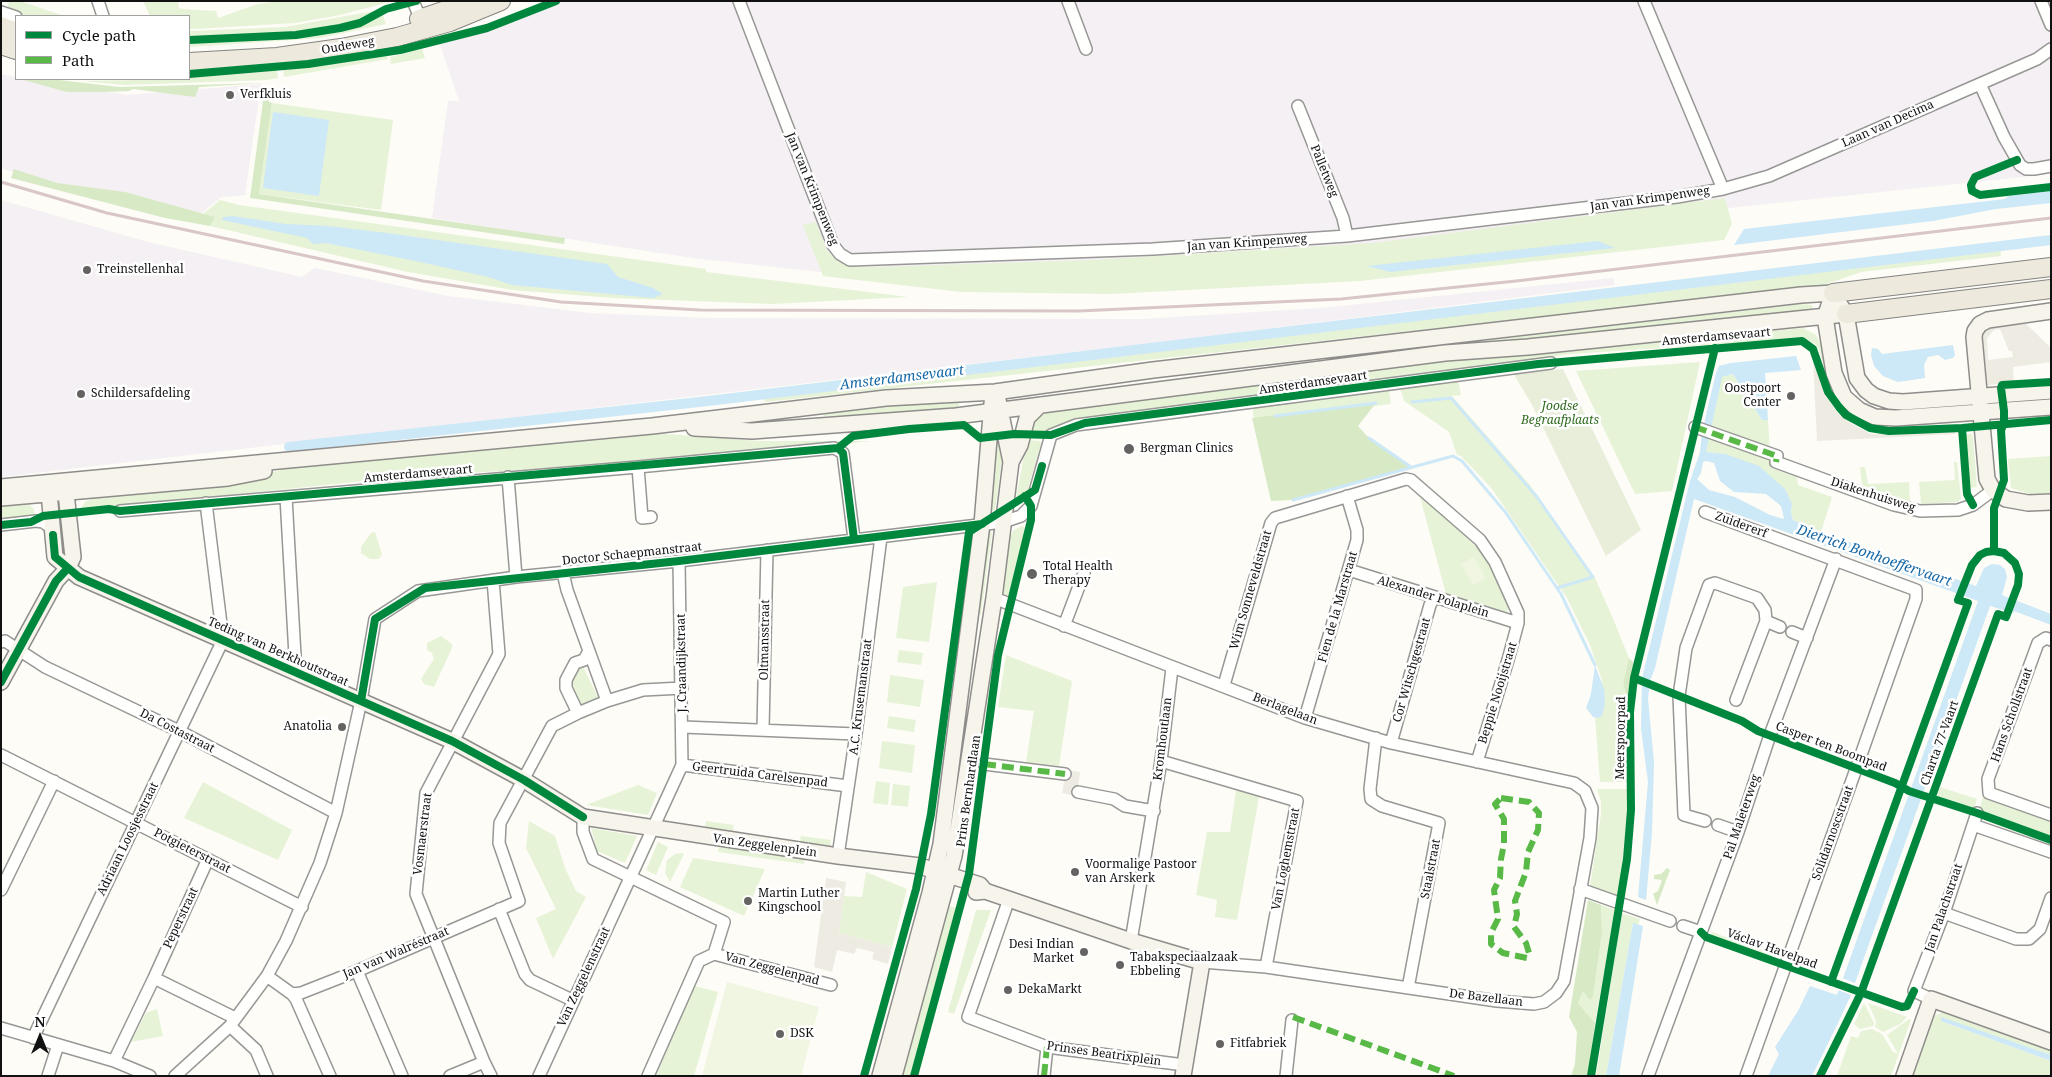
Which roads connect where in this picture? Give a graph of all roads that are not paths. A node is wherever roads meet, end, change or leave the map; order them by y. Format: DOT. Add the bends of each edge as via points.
graph roads {
  1 [pos="98,1"];
  2 [pos="413,1"];
  3 [pos="473,1"];
  4 [pos="501,1"];
  5 [pos="739,1"];
  6 [pos="1068,1"];
  7 [pos="1644,1"];
  8 [pos="2041,1"];
  9 [pos="1,12"];
  10 [pos="103,15"];
  11 [pos="423,24"];
  12 [pos="2051,25"];
  13 [pos="8,31"];
  14 [pos="15,48"];
  15 [pos="2050,48"];
  16 [pos="1086,49"];
  17 [pos="190,51"];
  18 [pos="190,62"];
  19 [pos="1980,84"];
  20 [pos="1298,106"];
  21 [pos="2051,166"];
  22 [pos="1723,189"];
  23 [pos="1347,236"];
  24 [pos="2051,267"];
  25 [pos="2051,289"];
  26 [pos="1833,293"];
  27 [pos="2051,311"];
  28 [pos="1846,314"];
  29 [pos="1825,317"];
  30 [pos="1551,363"];
  31 [pos="2051,391"];
  32 [pos="995,392"];
  33 [pos="1978,396"];
  34 [pos="1040,405"];
  35 [pos="2051,407"];
  36 [pos="996,411"];
  37 [pos="1980,412"];
  38 [pos="652,426"];
  39 [pos="1697,428"];
  40 [pos="1011,462"];
  41 [pos="638,467"];
  42 [pos="508,477"];
  43 [pos="1,487"];
  44 [pos="57,490"];
  45 [pos="1993,490"];
  46 [pos="1348,496"];
  47 [pos="286,497"];
  48 [pos="1,498"];
  49 [pos="2051,502"];
  50 [pos="206,503"];
  51 [pos="120,512"];
  52 [pos="1705,512"];
  53 [pos="651,517"];
  54 [pos="1003,522"];
  55 [pos="982,524"];
  56 [pos="1,525"];
  57 [pos="52,529"];
  58 [pos="881,537"];
  59 [pos="854,539"];
  60 [pos="767,550"];
  61 [pos="1836,559"];
  62 [pos="679,561"];
  63 [pos="68,568"];
  64 [pos="1349,570"];
  65 [pos="563,573"];
  66 [pos="1084,574"];
  67 [pos="516,577"];
  68 [pos="493,580"];
  69 [pos="1916,590"];
  70 [pos="994,598"];
  71 [pos="1434,598"];
  72 [pos="1766,621"];
  73 [pos="1518,622"];
  74 [pos="1064,626"];
  75 [pos="1780,627"];
  76 [pos="1792,632"];
  77 [pos="1807,638"];
  78 [pos="2047,639"];
  79 [pos="223,640"];
  80 [pos="1,642"];
  81 [pos="17,651"];
  82 [pos="589,651"];
  83 [pos="1172,668"];
  84 [pos="296,673"];
  85 [pos="1,682"];
  86 [pos="1224,685"];
  87 [pos="682,688"];
  88 [pos="1736,700"];
  89 [pos="361,701"];
  90 [pos="607,701"];
  91 [pos="578,713"];
  92 [pos="1306,718"];
  93 [pos="683,727"];
  94 [pos="763,730"];
  95 [pos="179,731"];
  96 [pos="856,734"];
  97 [pos="1376,738"];
  98 [pos="452,741"];
  99 [pos="1391,743"];
  100 [pos="1,755"];
  101 [pos="1161,761"];
  102 [pos="1477,762"];
  103 [pos="984,764"];
  104 [pos="682,765"];
  105 [pos="1065,774"];
  106 [pos="524,780"];
  107 [pos="54,781"];
  108 [pos="848,786"];
  109 [pos="1078,792"];
  110 [pos="1585,792"];
  111 [pos="1154,811"];
  112 [pos="336,813"];
  113 [pos="1977,813"];
  114 [pos="2051,814"];
  115 [pos="583,817"];
  116 [pos="1706,821"];
  117 [pos="135,822"];
  118 [pos="1718,825"];
  119 [pos="1972,825"];
  120 [pos="653,829"];
  121 [pos="1738,832"];
  122 [pos="2051,852"];
  123 [pos="838,856"];
  124 [pos="208,859"];
  125 [pos="941,877"];
  126 [pos="630,878"];
  127 [pos="1580,889"];
  128 [pos="1,890"];
  129 [pos="985,891"];
  130 [pos="2051,898"];
  131 [pos="1010,899"];
  132 [pos="302,907"];
  133 [pos="499,909"];
  134 [pos="1944,913"];
  135 [pos="1670,921"];
  136 [pos="1683,926"];
  137 [pos="1701,932"];
  138 [pos="433,938"];
  139 [pos="1130,941"];
  140 [pos="714,954"];
  141 [pos="1202,962"];
  142 [pos="1266,967"];
  143 [pos="357,971"];
  144 [pos="267,976"];
  145 [pos="154,978"];
  146 [pos="831,985"];
  147 [pos="1408,988"];
  148 [pos="292,994"];
  149 [pos="1931,999"];
  150 [pos="572,1000"];
  151 [pos="1292,1020"];
  152 [pos="232,1022"];
  153 [pos="1,1028"];
  154 [pos="33,1038"];
  155 [pos="2051,1042"];
  156 [pos="58,1045"];
  157 [pos="1047,1047"];
  158 [pos="114,1061"];
  159 [pos="484,1062"];
  160 [pos="1184,1070"];
  161 [pos="48,1076"];
  162 [pos="150,1076"];
  163 [pos="175,1076"];
  164 [pos="267,1076"];
  165 [pos="330,1076"];
  166 [pos="402,1076"];
  167 [pos="450,1076"];
  168 [pos="491,1076"];
  169 [pos="539,1076"];
  170 [pos="648,1076"];
  171 [pos="880,1076"];
  172 [pos="894,1076"];
  173 [pos="1044,1076"];
  174 [pos="1286,1076"];
  175 [pos="1648,1076"];
  176 [pos="1746,1076"];
  177 [pos="1904,1076"];
  1 -- 10 [label="street"];
  2 -- 11 [label="street"];
  3 -- 11 [label="main road, Oudeweg"];
  4 -- 11 [label="main road, Oudeweg" via="462,18"];
  5 -- 23 [label="street, Jan van Krimpenweg" via="833,245 850,260 1153,249"];
  6 -- 16 [label="street"];
  7 -- 22 [label="street, Jan van Krimpenweg"];
  8 -- 12 [label="street"];
  9 -- 13 [label="street"];
  11 -- 17 [label="main road, Oudeweg" via="298,44"];
  11 -- 18 [label="main road, Oudeweg" via="332,50"];
  13 -- 14 [label="main road"];
  15 -- 19 [label="street, Laan van Decima" via="2037,59"];
  19 -- 21 [label="street" via="2013,153 2026,169"];
  19 -- 22 [label="street, Laan van Decima" via="1769,176"];
  20 -- 23 [label="street, Palletweg" via="1343,218"];
  22 -- 23 [label="street, Jan van Krimpenweg"];
  24 -- 26 [label="main road"];
  25 -- 28 [label="main road"];
  26 -- 28 [label="main road"];
  26 -- 29 [label="main road"];
  26 -- 32 [label="main road, Amsterdamsevaart" via="1153,370"];
  27 -- 33 [label="main road" via="1996,317 1980,324 1974,337"];
  28 -- 29 [label="main road, Amsterdamsevaart"];
  28 -- 33 [label="main road" via="1854,370 1869,393 1896,402"];
  29 -- 34 [label="main road, Amsterdamsevaart" via="1435,354"];
  29 -- 37 [label="main road" via="1836,382 1844,397 1859,410 1891,418"];
  30 -- 54 [label="street, Amsterdamsevaart" via="1076,425 1051,435 1031,506 1021,516"];
  31 -- 33 [label="main road"];
  32 -- 36 [label="main road, Prins Bernhardlaan"];
  32 -- 38 [label="main road, Amsterdamsevaart" via="886,398"];
  33 -- 37 [label="main road"];
  34 -- 36 [label="main road, Amsterdamsevaart"];
  34 -- 40 [label="main road, Prins Bernhardlaan" via="1027,418 1020,445"];
  35 -- 37 [label="main road"];
  36 -- 38 [label="main road, Amsterdamsevaart" via="752,431"];
  36 -- 40 [label="main road, Prins Bernhardlaan"];
  36 -- 55 [label="main road, Prins Bernhardlaan"];
  37 -- 45 [label="main road" via="1987,479"];
  38 -- 44 [label="main road, Amsterdamsevaart" via="304,460 282,459"];
  39 -- 45 [label="street, Diakenhuisweg" via="1777,456 1776,462 1894,505 1920,511 1958,510 1973,505"];
  40 -- 54 [label="main road, Prins Bernhardlaan"];
  41 -- 42 [label="street, Amsterdamsevaart"];
  41 -- 53 [label="street" via="642,518"];
  41 -- 59 [label="street, Amsterdamsevaart" via="834,448 843,453"];
  42 -- 47 [label="street, Amsterdamsevaart"];
  42 -- 67 [label="street"];
  43 -- 44 [label="main road, Amsterdamsevaart"];
  44 -- 48 [label="main road, Amsterdamsevaart"];
  44 -- 57 [label="main road"];
  44 -- 63 [label="main road" via="73,556"];
  45 -- 49 [label="main road" via="2015,502"];
  46 -- 64 [label="street, Fien de la Marstraat" via="1358,535"];
  46 -- 73 [label="street, Wim Sonneveldstraat" via="1411,480 1480,540 1495,562 1518,613"];
  46 -- 86 [label="street, Wim Sonneveldstraat" via="1281,515 1271,523"];
  47 -- 50 [label="street, Amsterdamsevaart"];
  47 -- 84 [label="street"];
  50 -- 51 [label="street, Amsterdamsevaart"];
  50 -- 79 [label="street"];
  52 -- 61 [label="street, Zuidererf"];
  54 -- 55 [label="street, Doctor Schaepmanstraat"];
  54 -- 70 [label="main road, Prins Bernhardlaan"];
  55 -- 58 [label="street, Doctor Schaepmanstraat"];
  55 -- 125 [label="main road, Prins Bernhardlaan" via="942,844"];
  56 -- 57 [label="street" via="36,521 44,522"];
  57 -- 63 [label="main road" via="55,557"];
  58 -- 59 [label="street, Doctor Schaepmanstraat"];
  58 -- 96 [label="street, A.C. Krusemanstraat"];
  59 -- 60 [label="street, Doctor Schaepmanstraat"];
  60 -- 62 [label="street, Doctor Schaepmanstraat"];
  60 -- 94 [label="street, Oltmansstraat"];
  61 -- 69 [label="street, Zuidererf"];
  61 -- 77 [label="street, Pal Maleterweg"];
  62 -- 65 [label="street, Doctor Schaepmanstraat"];
  62 -- 87 [label="street, J. Craandijkstraat"];
  63 -- 79 [label="main road, Teding van Berkhoutstraat" via="79,577"];
  63 -- 81 [label="main road" via="56,581"];
  64 -- 71 [label="street, Alexander Polaplein"];
  64 -- 92 [label="street, Fien de la Marstraat"];
  65 -- 67 [label="street, Doctor Schaepmanstraat"];
  65 -- 82 [label="street"];
  66 -- 74 [label="street"];
  67 -- 68 [label="street, Doctor Schaepmanstraat"];
  68 -- 89 [label="street, Doctor Schaepmanstraat" via="425,588 375,619"];
  68 -- 98 [label="street, Vosmaerstraat" via="499,654"];
  69 -- 176 [label="street, Solidarnoscstraat" via="1916,599 1869,734"];
  70 -- 74 [label="street, Berlagelaan"];
  70 -- 125 [label="main road, Prins Bernhardlaan" via="954,856"];
  71 -- 73 [label="street, Alexander Polaplein"];
  71 -- 99 [label="street, Cor Witschgestraat"];
  72 -- 75 [label="street"];
  72 -- 88 [label="street"];
  72 -- 116 [label="street" via="1765,610 1757,598 1715,583 1709,585 1686,648 1679,696 1684,815"];
  73 -- 102 [label="street, Beppie Nooijstraat"];
  74 -- 83 [label="street, Berlagelaan"];
  76 -- 77 [label="street"];
  77 -- 121 [label="street, Pal Maleterweg"];
  78 -- 114 [label="street, Hans Schollstraat" via="2038,643 1988,779 1989,793"];
  79 -- 84 [label="main road, Teding van Berkhoutstraat"];
  79 -- 95 [label="street, Adriaan Loosjesstraat"];
  80 -- 81 [label="street, Da Costastraat" via="5,641"];
  81 -- 85 [label="main road"];
  81 -- 95 [label="street, Da Costastraat"];
  82 -- 90 [label="street"];
  82 -- 91 [label="street" via="584,660 575,663 566,680 566,688"];
  83 -- 86 [label="street, Berlagelaan"];
  83 -- 101 [label="street, Kromhoutlaan"];
  84 -- 89 [label="main road, Teding van Berkhoutstraat"];
  86 -- 92 [label="street, Berlagelaan"];
  87 -- 90 [label="street" via="643,690"];
  87 -- 93 [label="street, J. Craandijkstraat"];
  89 -- 98 [label="main road, Teding van Berkhoutstraat"];
  89 -- 112 [label="street, Doctor Schaepmanstraat"];
  90 -- 91 [label="street"];
  91 -- 106 [label="street" via="552,726"];
  92 -- 97 [label="street, Berlagelaan"];
  93 -- 94 [label="street"];
  93 -- 104 [label="street, J. Craandijkstraat"];
  94 -- 96 [label="street"];
  95 -- 112 [label="street, Da Costastraat"];
  95 -- 117 [label="street, Adriaan Loosjesstraat"];
  96 -- 108 [label="street, A.C. Krusemanstraat"];
  97 -- 99 [label="street, Berlagelaan"];
  97 -- 147 [label="street, Staalstraat" via="1371,799 1382,806 1440,823"];
  98 -- 106 [label="main road, Teding van Berkhoutstraat"];
  98 -- 138 [label="street, Vosmaerstraat" via="426,793 416,894"];
  99 -- 102 [label="street, Berlagelaan"];
  100 -- 107 [label="street, Potgieterstraat"];
  101 -- 111 [label="street, Kromhoutlaan"];
  101 -- 142 [label="street, Van Loghemstraat" via="1297,801"];
  102 -- 110 [label="street, Berlagelaan" via="1574,784"];
  103 -- 105 [label="street"];
  104 -- 108 [label="street, Geertruida Carelsenpad"];
  104 -- 120 [label="street, Geertruida Carelsenpad"];
  106 -- 115 [label="main road, Teding van Berkhoutstraat"];
  106 -- 133 [label="street, Jan van Walréstraat" via="505,810 500,823 499,842 519,901"];
  107 -- 117 [label="street, Potgieterstraat"];
  107 -- 128 [label="street"];
  108 -- 123 [label="street, A.C. Krusemanstraat"];
  109 -- 111 [label="street"];
  110 -- 127 [label="street, De Bazellaan" via="1592,808 1592,823"];
  111 -- 139 [label="street, Kromhoutlaan"];
  112 -- 132 [label="street, Doctor Schaepmanstraat"];
  113 -- 119 [label="street, Jan Palachstraat"];
  115 -- 120 [label="main road, Van Zeggelenplein"];
  115 -- 126 [label="street" via="583,832 593,859"];
  117 -- 124 [label="street, Potgieterstraat"];
  117 -- 154 [label="street, Adriaan Loosjesstraat"];
  118 -- 121 [label="street"];
  119 -- 122 [label="street"];
  119 -- 134 [label="street, Jan Palachstraat"];
  120 -- 123 [label="main road, Van Zeggelenplein"];
  120 -- 126 [label="street"];
  121 -- 137 [label="street, Pal Maleterweg"];
  123 -- 125 [label="main road, Van Zeggelenplein" via="891,864"];
  124 -- 132 [label="street, Potgieterstraat"];
  124 -- 145 [label="street, Peperstraat"];
  125 -- 129 [label="main road" via="976,892"];
  125 -- 129 [label="main road" via="980,885"];
  125 -- 171 [label="main road, Prins Bernhardlaan"];
  125 -- 172 [label="main road, Prins Bernhardlaan"];
  126 -- 140 [label="street" via="724,922"];
  126 -- 150 [label="street, Van Zeggelenstraat"];
  127 -- 135 [label="street"];
  127 -- 147 [label="street, De Bazellaan" via="1564,980 1556,993 1544,1002 1495,1001"];
  129 -- 131 [label="main road"];
  130 -- 134 [label="street" via="2040,929 2029,939 2016,939"];
  131 -- 139 [label="main road"];
  131 -- 157 [label="street, Prinses Beatrixplein" via="968,1017"];
  132 -- 144 [label="street, Doctor Schaepmanstraat"];
  133 -- 138 [label="street, Jan van Walréstraat"];
  133 -- 150 [label="street" via="525,974 530,980"];
  134 -- 149 [label="street, Jan Palachstraat" via="1914,991"];
  136 -- 137 [label="street"];
  137 -- 175 [label="street, Pal Maleterweg"];
  138 -- 143 [label="street, Jan van Walréstraat"];
  138 -- 159 [label="street, Vosmaerstraat"];
  139 -- 141 [label="main road"];
  140 -- 146 [label="street, Van Zeggelenpad"];
  140 -- 170 [label="street" via="699,961"];
  141 -- 142 [label="street"];
  141 -- 160 [label="main road, Prinses Beatrixplein"];
  142 -- 147 [label="street, De Bazellaan"];
  143 -- 148 [label="street, Jan van Walréstraat"];
  143 -- 166 [label="street"];
  144 -- 148 [label="street"];
  144 -- 152 [label="street, Doctor Schaepmanstraat"];
  145 -- 152 [label="street"];
  145 -- 158 [label="street, Peperstraat"];
  148 -- 165 [label="street"];
  149 -- 155 [label="main road"];
  149 -- 177 [label="main road"];
  150 -- 169 [label="street, Van Zeggelenstraat"];
  151 -- 174 [label="street"];
  152 -- 163 [label="street, Doctor Schaepmanstraat"];
  152 -- 164 [label="street" via="256,1050"];
  153 -- 154 [label="street"];
  154 -- 156 [label="street"];
  156 -- 158 [label="street"];
  156 -- 161 [label="street"];
  157 -- 160 [label="street, Prinses Beatrixplein"];
  157 -- 173 [label="street"];
  158 -- 162 [label="street"];
  159 -- 167 [label="street"];
  159 -- 168 [label="street, Vosmaerstraat"];
}
